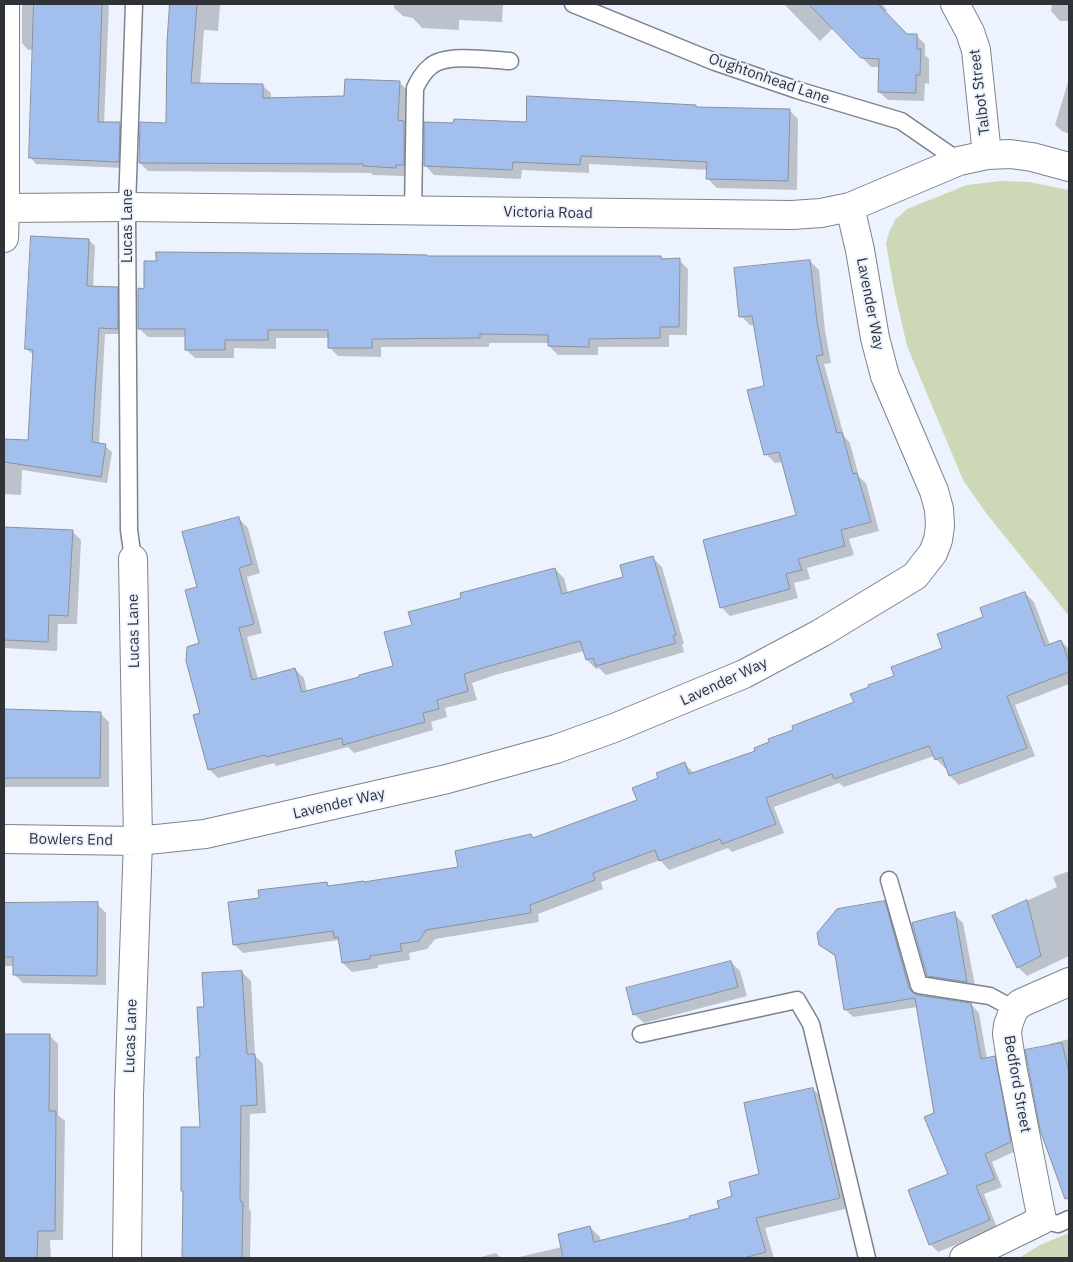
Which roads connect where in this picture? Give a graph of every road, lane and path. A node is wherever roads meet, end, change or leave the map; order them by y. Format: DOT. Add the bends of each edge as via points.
graph roads {
  1 [pos="5,4"];
  2 [pos="134,4"];
  3 [pos="573,4"];
  4 [pos="955,4"];
  5 [pos="510,61"];
  6 [pos="987,155"];
  7 [pos="960,161"];
  8 [pos="1069,167"];
  9 [pos="127,207"];
  10 [pos="850,207"];
  11 [pos="5,208"];
  12 [pos="413,212"];
  13 [pos="4,238"];
  14 [pos="133,559"];
  15 [pos="4,838"];
  16 [pos="138,841"];
  17 [pos="889,880"];
  18 [pos="1069,982"];
  19 [pos="1014,1008"];
  20 [pos="641,1034"];
  21 [pos="1069,1219"];
  22 [pos="1042,1220"];
  23 [pos="127,1258"];
  24 [pos="867,1258"];
  25 [pos="964,1258"];
  1 -- 11 [label="street"];
  2 -- 9 [label="lane, Lucas Lane"];
  3 -- 7 [label="lane, Oughtonhead Lane" via="715,62 901,121"];
  4 -- 6 [label="street, Talbot Street" via="976,50"];
  5 -- 12 [label="lane" via="446,59 432,64 421,76 415,88"];
  6 -- 7 [label="street, Victoria Road"];
  6 -- 8 [label="street, Victoria Road" via="1032,157"];
  7 -- 10 [label="street, Victoria Road"];
  9 -- 11 [label="street, Victoria Road"];
  9 -- 12 [label="street, Victoria Road"];
  9 -- 14 [label="lane, Lucas Lane" via="129,530"];
  10 -- 12 [label="street, Victoria Road" via="792,215"];
  10 -- 16 [label="street, Lavender Way" via="885,376 939,509 938,540 925,566 915,576 821,633 744,674 666,708 556,749 326,808 204,834"];
  11 -- 13 [label="street"];
  14 -- 16 [label="street, Lucas Lane"];
  15 -- 16 [label="street, Bowlers End"];
  16 -- 23 [label="street, Lucas Lane"];
  17 -- 19 [label="lane" via="919,985 990,996"];
  18 -- 19 [label="street"];
  19 -- 22 [label="street, Bedford Street" via="1007,1034"];
  20 -- 24 [label="lane" via="797,1000 811,1024"];
  21 -- 22 [label="lane" via="1058,1224"];
  22 -- 25 [label="street"];
}
